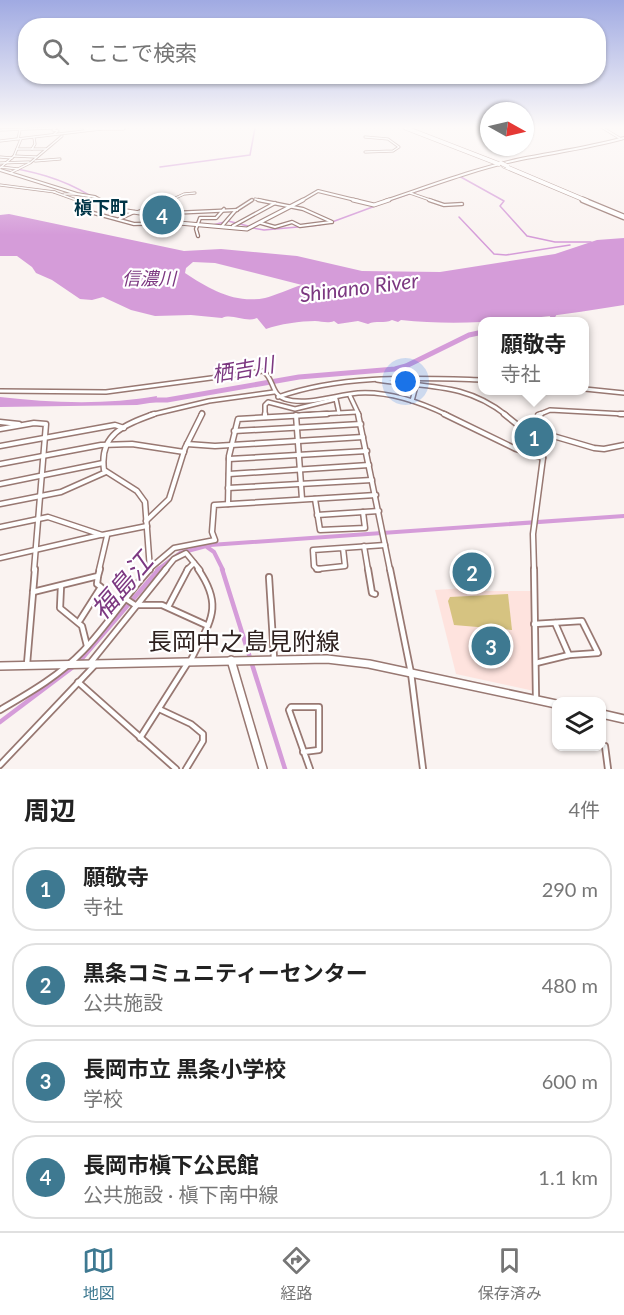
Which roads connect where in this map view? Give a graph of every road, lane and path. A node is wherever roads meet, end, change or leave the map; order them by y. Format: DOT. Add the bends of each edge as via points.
graph roads {
  1 [pos="28,164"];
  2 [pos="500,164"];
  3 [pos="501,164"];
  4 [pos="0,168"];
  5 [pos="20,169"];
  6 [pos="10,173"];
  7 [pos="0,185"];
  8 [pos="54,192"];
  9 [pos="195,193"];
  10 [pos="410,193"];
  11 [pos="77,194"];
  12 [pos="276,202"];
  13 [pos="462,204"];
  14 [pos="293,205"];
  15 [pos="224,209"];
  16 [pos="237,210"];
  17 [pos="137,211"];
  18 [pos="624,216"];
  19 [pos="166,217"];
  20 [pos="119,219"];
  21 [pos="261,223"];
  22 [pos="179,224"];
  23 [pos="198,225"];
  24 [pos="222,226"];
  25 [pos="233,226"];
  26 [pos="198,236"];
  27 [pos="377,380"];
  28 [pos="478,380"];
  29 [pos="416,386"];
  30 [pos="589,389"];
  31 [pos="0,391"];
  32 [pos="274,391"];
  33 [pos="624,393"];
  34 [pos="350,396"];
  35 [pos="278,397"];
  36 [pos="412,401"];
  37 [pos="339,412"];
  38 [pos="357,412"];
  39 [pos="202,413"];
  40 [pos="624,414"];
  41 [pos="296,415"];
  42 [pos="265,417"];
  43 [pos="0,422"];
  44 [pos="26,424"];
  45 [pos="361,424"];
  46 [pos="124,428"];
  47 [pos="297,428"];
  48 [pos="0,429"];
  49 [pos="539,430"];
  50 [pos="234,431"];
  51 [pos="363,437"];
  52 [pos="45,438"];
  53 [pos="297,441"];
  54 [pos="187,444"];
  55 [pos="105,445"];
  56 [pos="231,445"];
  57 [pos="624,445"];
  58 [pos="0,446"];
  59 [pos="367,451"];
  60 [pos="184,452"];
  61 [pos="298,455"];
  62 [pos="43,456"];
  63 [pos="543,458"];
  64 [pos="229,459"];
  65 [pos="103,463"];
  66 [pos="0,464"];
  67 [pos="369,465"];
  68 [pos="300,470"];
  69 [pos="106,472"];
  70 [pos="229,474"];
  71 [pos="42,475"];
  72 [pos="372,480"];
  73 [pos="0,484"];
  74 [pos="301,484"];
  75 [pos="228,489"];
  76 [pos="376,495"];
  77 [pos="40,496"];
  78 [pos="302,499"];
  79 [pos="315,499"];
  80 [pos="0,504"];
  81 [pos="228,504"];
  82 [pos="379,511"];
  83 [pos="363,512"];
  84 [pos="317,515"];
  85 [pos="39,518"];
  86 [pos="147,524"];
  87 [pos="0,527"];
  88 [pos="104,535"];
  89 [pos="386,545"];
  90 [pos="364,546"];
  91 [pos="343,548"];
  92 [pos="36,549"];
  93 [pos="0,558"];
  94 [pos="194,563"];
  95 [pos="150,570"];
  96 [pos="98,576"];
  97 [pos="269,577"];
  98 [pos="61,586"];
  99 [pos="33,592"];
  100 [pos="375,594"];
  101 [pos="127,599"];
  102 [pos="135,604"];
  103 [pos="168,607"];
  104 [pos="79,620"];
  105 [pos="555,623"];
  106 [pos="534,624"];
  107 [pos="206,625"];
  108 [pos="87,646"];
  109 [pos="569,655"];
  110 [pos="273,658"];
  111 [pos="231,660"];
  112 [pos="189,662"];
  113 [pos="535,663"];
  114 [pos="69,664"];
  115 [pos="90,664"];
  116 [pos="27,665"];
  117 [pos="0,666"];
  118 [pos="411,673"];
  119 [pos="78,682"];
  120 [pos="536,699"];
  121 [pos="552,703"];
  122 [pos="159,709"];
  123 [pos="0,710"];
  124 [pos="606,715"];
  125 [pos="624,719"];
  126 [pos="140,738"];
  127 [pos="605,751"];
  128 [pos="303,752"];
  129 [pos="0,765"];
  130 [pos="176,769"];
  131 [pos="186,769"];
  132 [pos="263,769"];
  133 [pos="310,769"];
  134 [pos="423,769"];
  135 [pos="608,769"];
  1 -- 5 [label="street"];
  2 -- 18 [label="highway"];
  3 -- 10 [label="main road"];
  4 -- 5 [label="street"];
  4 -- 6 [label="main road"];
  5 -- 6 [label="street"];
  6 -- 11 [label="main road"];
  7 -- 8 [label="street"];
  8 -- 11 [label="street"];
  8 -- 20 [label="street" via="78,200 90,212"];
  9 -- 17 [label="street"];
  10 -- 13 [label="street" via="441,205"];
  10 -- 14 [label="main road" via="372,206 318,192"];
  11 -- 17 [label="main road" via="95,197 111,208"];
  12 -- 14 [label="street"];
  12 -- 16 [label="street" via="254,199"];
  12 -- 25 [label="street"];
  14 -- 21 [label="main road"];
  14 -- 21 [label="street" via="332,222 300,226 292,222 275,227"];
  15 -- 16 [label="street"];
  15 -- 19 [label="street" via="171,213"];
  15 -- 23 [label="street" via="216,218 201,217"];
  16 -- 24 [label="street"];
  17 -- 19 [label="main road"];
  17 -- 20 [label="street"];
  19 -- 22 [label="main road"];
  20 -- 22 [label="street" via="135,224"];
  21 -- 25 [label="main road" via="249,229"];
  22 -- 23 [label="main road"];
  23 -- 24 [label="main road"];
  23 -- 26 [label="street"];
  24 -- 25 [label="main road"];
  27 -- 28 [label="street"];
  27 -- 29 [label="street"];
  27 -- 35 [label="street" via="305,388"];
  29 -- 36 [label="street"];
  29 -- 49 [label="street" via="461,390 494,406 516,424"];
  30 -- 33 [label="street"];
  31 -- 32 [label="street" via="106,392 261,371 268,373"];
  32 -- 35 [label="street"];
  32 -- 46 [label="street" via="166,410 144,416"];
  34 -- 35 [label="street" via="293,402"];
  34 -- 36 [label="street" via="365,393"];
  34 -- 38 [label="street"];
  36 -- 63 [label="street"];
  37 -- 38 [label="street"];
  37 -- 41 [label="street"];
  37 -- 42 [label="street" via="336,399 292,409 268,402"];
  38 -- 45 [label="street"];
  39 -- 54 [label="street"];
  40 -- 49 [label="street" via="545,411 538,415"];
  41 -- 42 [label="street"];
  41 -- 47 [label="street"];
  42 -- 50 [label="street" via="238,418"];
  43 -- 44 [label="street"];
  44 -- 48 [label="street"];
  44 -- 52 [label="street" via="46,424"];
  45 -- 47 [label="street"];
  45 -- 51 [label="street"];
  46 -- 52 [label="street" via="115,424"];
  46 -- 55 [label="street"];
  47 -- 50 [label="street"];
  47 -- 53 [label="street"];
  49 -- 57 [label="street" via="598,449"];
  49 -- 63 [label="street"];
  50 -- 56 [label="street"];
  51 -- 53 [label="street"];
  51 -- 59 [label="street"];
  52 -- 58 [label="street"];
  52 -- 62 [label="street"];
  53 -- 56 [label="street"];
  53 -- 61 [label="street"];
  54 -- 56 [label="street"];
  54 -- 60 [label="street"];
  55 -- 60 [label="street" via="132,444"];
  55 -- 62 [label="street"];
  55 -- 65 [label="street"];
  56 -- 64 [label="street"];
  59 -- 61 [label="street"];
  59 -- 67 [label="street"];
  60 -- 86 [label="street" via="169,499"];
  61 -- 64 [label="street"];
  61 -- 68 [label="street"];
  62 -- 66 [label="street"];
  62 -- 71 [label="street"];
  63 -- 106 [label="street" via="533,534"];
  64 -- 70 [label="street"];
  65 -- 69 [label="street"];
  65 -- 71 [label="street"];
  67 -- 68 [label="street"];
  67 -- 72 [label="street"];
  68 -- 70 [label="street"];
  68 -- 74 [label="street"];
  69 -- 77 [label="street" via="61,492"];
  69 -- 86 [label="street" via="140,494 145,502"];
  70 -- 75 [label="street"];
  71 -- 73 [label="street"];
  71 -- 77 [label="street"];
  72 -- 74 [label="street"];
  72 -- 76 [label="street"];
  74 -- 75 [label="street"];
  74 -- 78 [label="street"];
  75 -- 81 [label="street"];
  76 -- 79 [label="street"];
  76 -- 82 [label="street"];
  77 -- 80 [label="street"];
  77 -- 85 [label="street"];
  78 -- 79 [label="street"];
  78 -- 81 [label="street"];
  79 -- 84 [label="street"];
  81 -- 95 [label="street" via="214,505 215,540 173,549"];
  82 -- 83 [label="street"];
  82 -- 89 [label="street"];
  83 -- 84 [label="street"];
  83 -- 84 [label="street" via="365,528 342,530 320,530"];
  85 -- 87 [label="street"];
  85 -- 88 [label="street" via="48,517"];
  85 -- 92 [label="street"];
  86 -- 88 [label="street"];
  86 -- 95 [label="street"];
  88 -- 92 [label="street"];
  88 -- 96 [label="street"];
  89 -- 90 [label="street"];
  89 -- 118 [label="street"];
  90 -- 91 [label="street"];
  90 -- 100 [label="street"];
  91 -- 91 [label="street" via="345,566 314,566 313,550"];
  92 -- 93 [label="street"];
  92 -- 99 [label="street"];
  94 -- 102 [label="street" via="186,553 174,559"];
  94 -- 103 [label="street"];
  94 -- 107 [label="street" via="215,604"];
  95 -- 101 [label="street"];
  96 -- 98 [label="street"];
  96 -- 104 [label="street" via="100,587"];
  97 -- 110 [label="street"];
  98 -- 99 [label="street"];
  98 -- 104 [label="street" via="60,608"];
  99 -- 116 [label="street"];
  101 -- 102 [label="street"];
  101 -- 108 [label="street"];
  102 -- 103 [label="street"];
  102 -- 115 [label="street"];
  103 -- 107 [label="street"];
  104 -- 108 [label="street" via="86,632"];
  105 -- 106 [label="street"];
  105 -- 109 [label="street"];
  105 -- 109 [label="street" via="582,621 598,653"];
  106 -- 113 [label="street"];
  107 -- 112 [label="street"];
  108 -- 114 [label="street"];
  109 -- 113 [label="street"];
  110 -- 111 [label="main road, 長岡中之島見附線"];
  110 -- 118 [label="main road, 長岡中之島見附線" via="354,661"];
  111 -- 112 [label="main road, 長岡中之島見附線"];
  111 -- 132 [label="main road"];
  112 -- 115 [label="main road, 長岡中之島見附線"];
  112 -- 122 [label="street"];
  113 -- 120 [label="street"];
  114 -- 115 [label="main road, 長岡中之島見附線"];
  114 -- 116 [label="main road, 長岡中之島見附線"];
  114 -- 123 [label="street"];
  115 -- 119 [label="street"];
  116 -- 117 [label="main road, 長岡中之島見附線"];
  118 -- 120 [label="main road, 長岡中之島見附線"];
  118 -- 134 [label="street"];
  119 -- 126 [label="street"];
  119 -- 129 [label="street"];
  120 -- 121 [label="main road, 長岡中之島見附線"];
  122 -- 126 [label="street"];
  122 -- 131 [label="street" via="203,734 203,741"];
  124 -- 125 [label="main road"];
  126 -- 130 [label="street"];
  127 -- 135 [label="street"];
  128 -- 128 [label="street" via="288,710 319,707 319,750"];
  128 -- 133 [label="street"];
}
